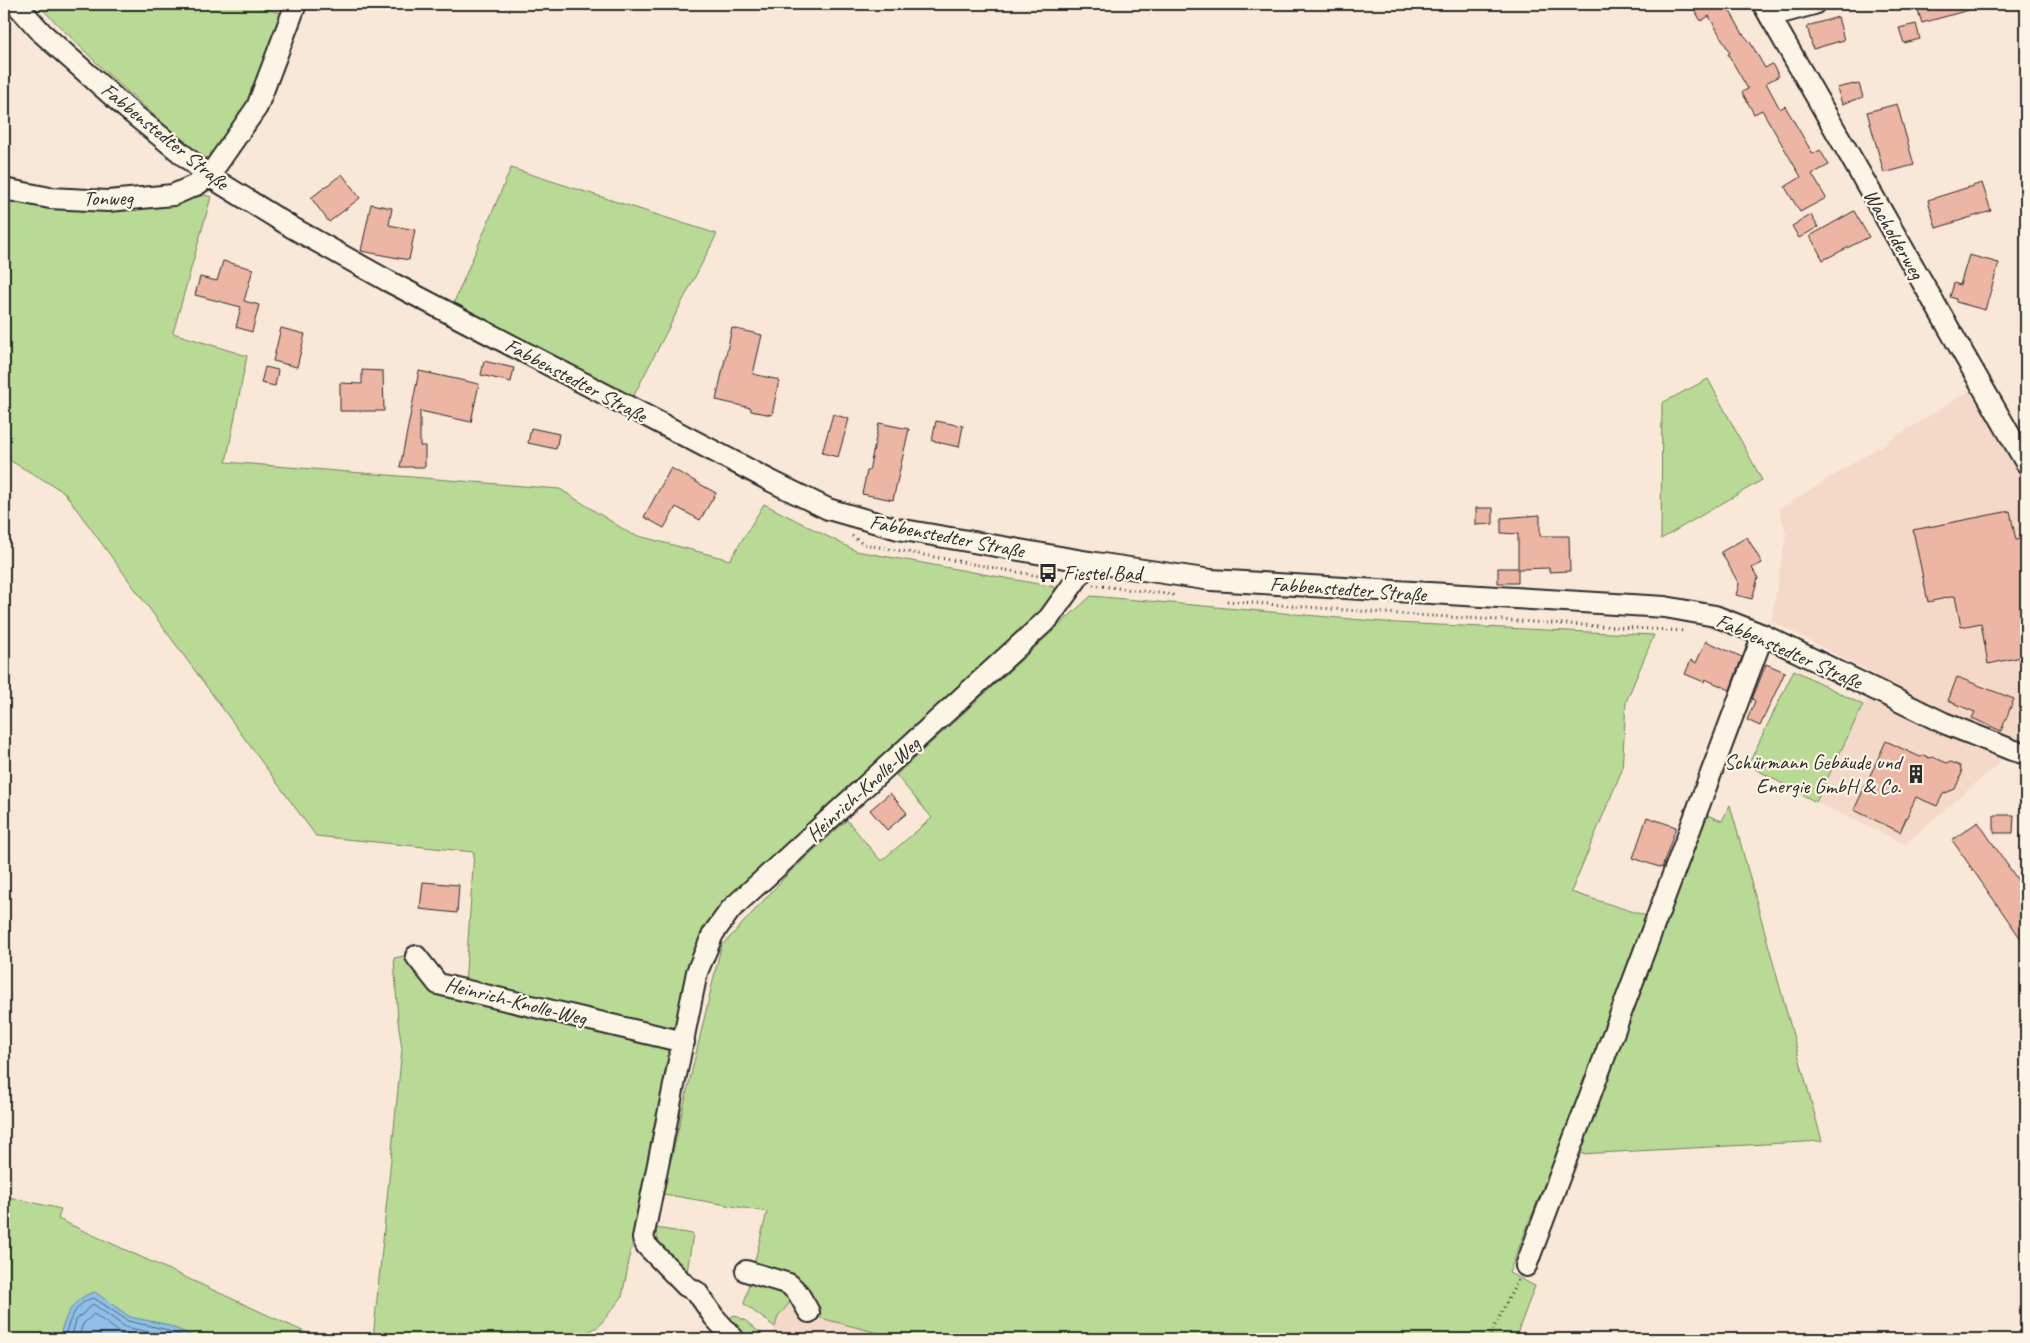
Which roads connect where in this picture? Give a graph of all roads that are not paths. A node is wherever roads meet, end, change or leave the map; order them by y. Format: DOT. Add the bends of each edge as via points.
graph roads {
  1 [pos="16,4"];
  2 [pos="296,4"];
  3 [pos="1814,4"];
  4 [pos="1767,10"];
  5 [pos="209,176"];
  6 [pos="4,189"];
  7 [pos="2026,464"];
  8 [pos="1089,562"];
  9 [pos="1763,635"];
  10 [pos="2026,754"];
  11 [pos="416,956"];
  12 [pos="684,1042"];
  13 [pos="1526,1266"];
  14 [pos="746,1271"];
  15 [pos="809,1312"];
  16 [pos="734,1339"];
  1 -- 5 [label="street, Fabbenstedter Straße" via="42,33"];
  2 -- 5 [label="street" via="257,107"];
  3 -- 4 [label="street"];
  4 -- 7 [label="street, Wacholderweg"];
  5 -- 6 [label="street, Tonweg" via="174,195 108,201 50,198"];
  5 -- 8 [label="street, Fabbenstedter Straße" via="388,281 828,509 898,529"];
  8 -- 9 [label="street, Fabbenstedter Straße" via="1211,580 1666,607 1714,616"];
  8 -- 12 [label="street, Heinrich-Knolle-Weg" via="1049,618 731,909 712,934 698,972"];
  9 -- 10 [label="street, Fabbenstedter Straße" via="1944,723"];
  9 -- 13 [label="street"];
  11 -- 12 [label="street, Heinrich-Knolle-Weg" via="438,984"];
  12 -- 16 [label="street, Heinrich-Knolle-Weg" via="643,1238 686,1286 698,1292"];
  14 -- 15 [label="street" via="789,1284"];
}
